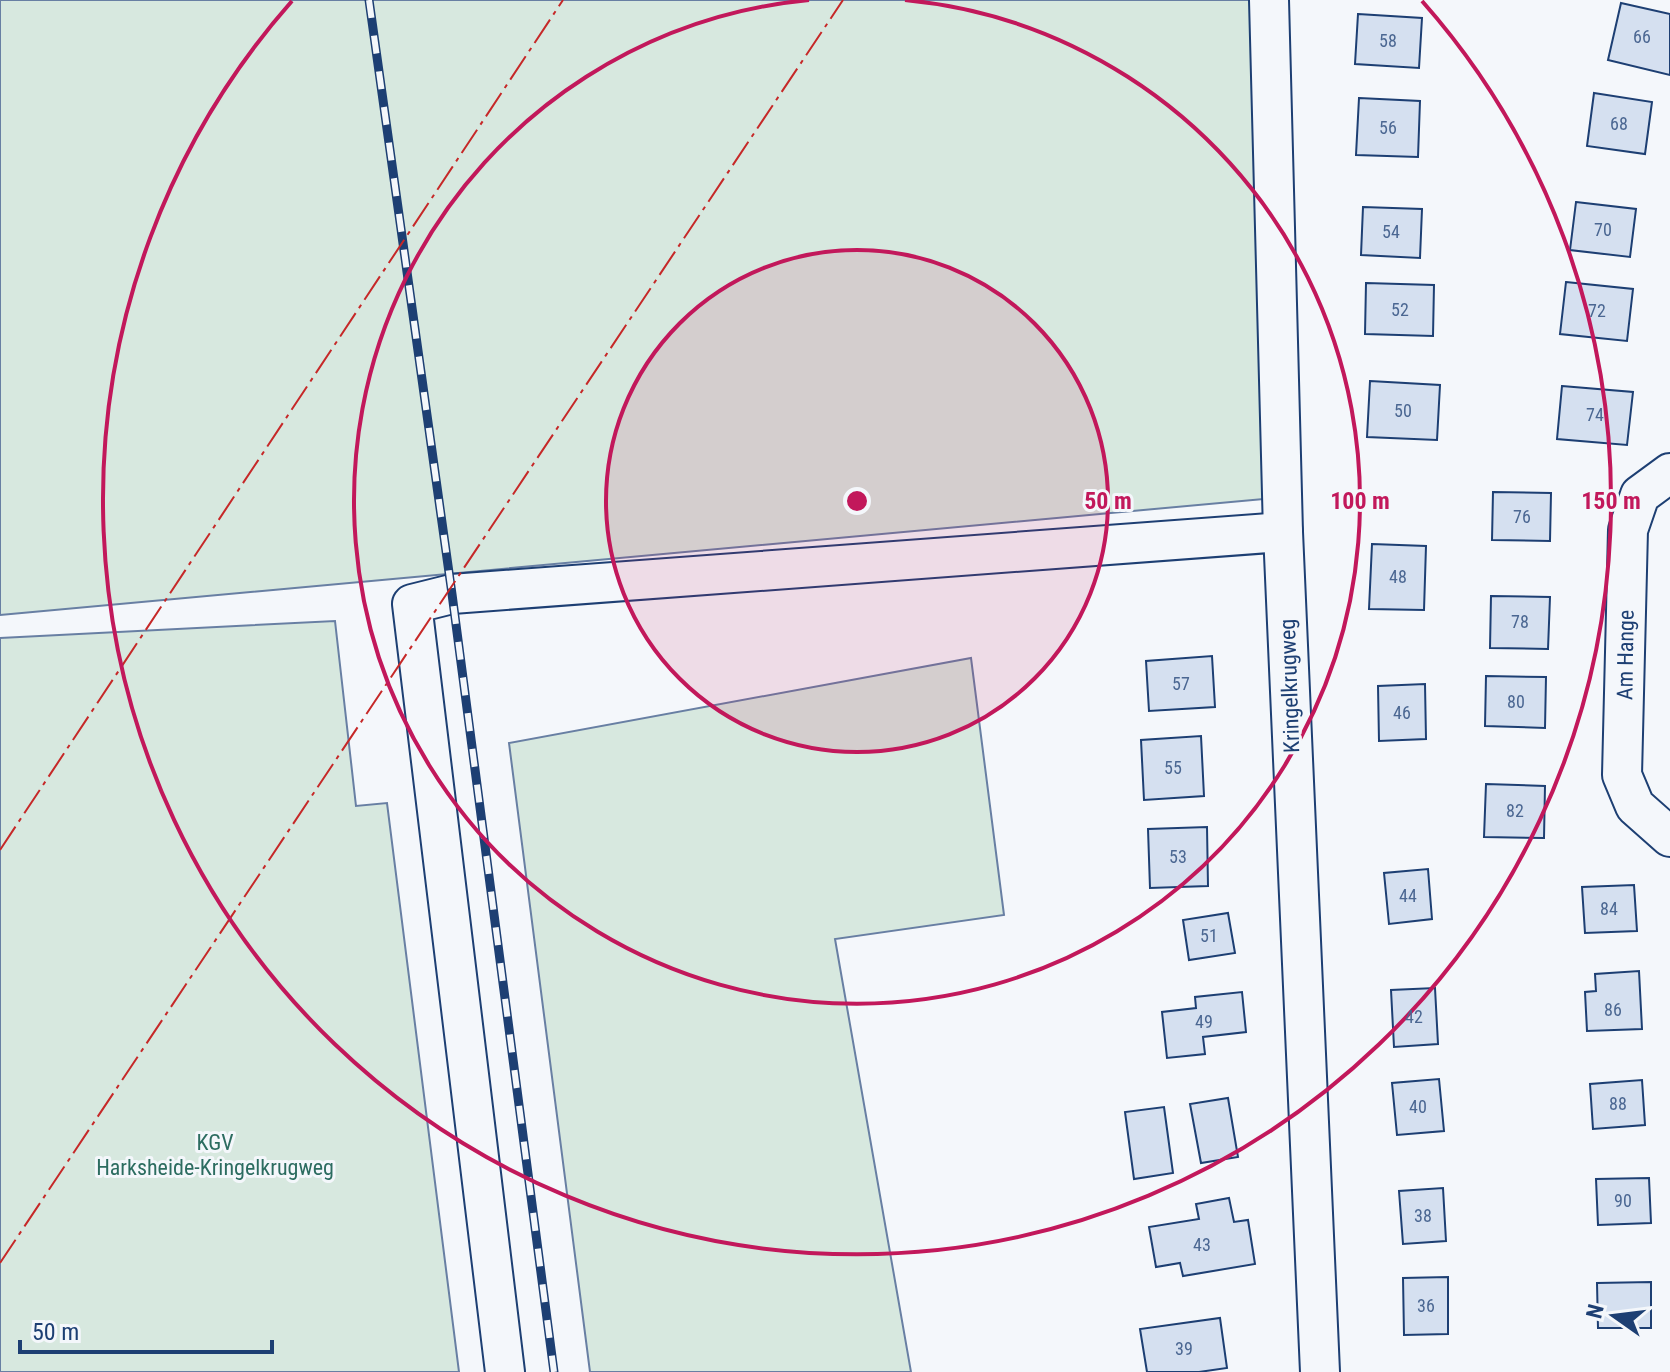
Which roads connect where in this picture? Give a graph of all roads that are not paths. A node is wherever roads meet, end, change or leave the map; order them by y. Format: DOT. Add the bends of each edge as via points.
graph roads {
  1 [pos="1269,0"];
  2 [pos="1670,473"];
  3 [pos="1283,532"];
  4 [pos="1670,837"];
  5 [pos="505,1372"];
  6 [pos="1320,1372"];
  1 -- 3 [label="street, Kringelkrugweg"];
  2 -- 4 [label="street, Am Hange" via="1640,495 1628,530 1622,775 1635,806"];
  3 -- 5 [label="street" via="452,594 412,604"];
  3 -- 6 [label="street, Kringelkrugweg"];
}
